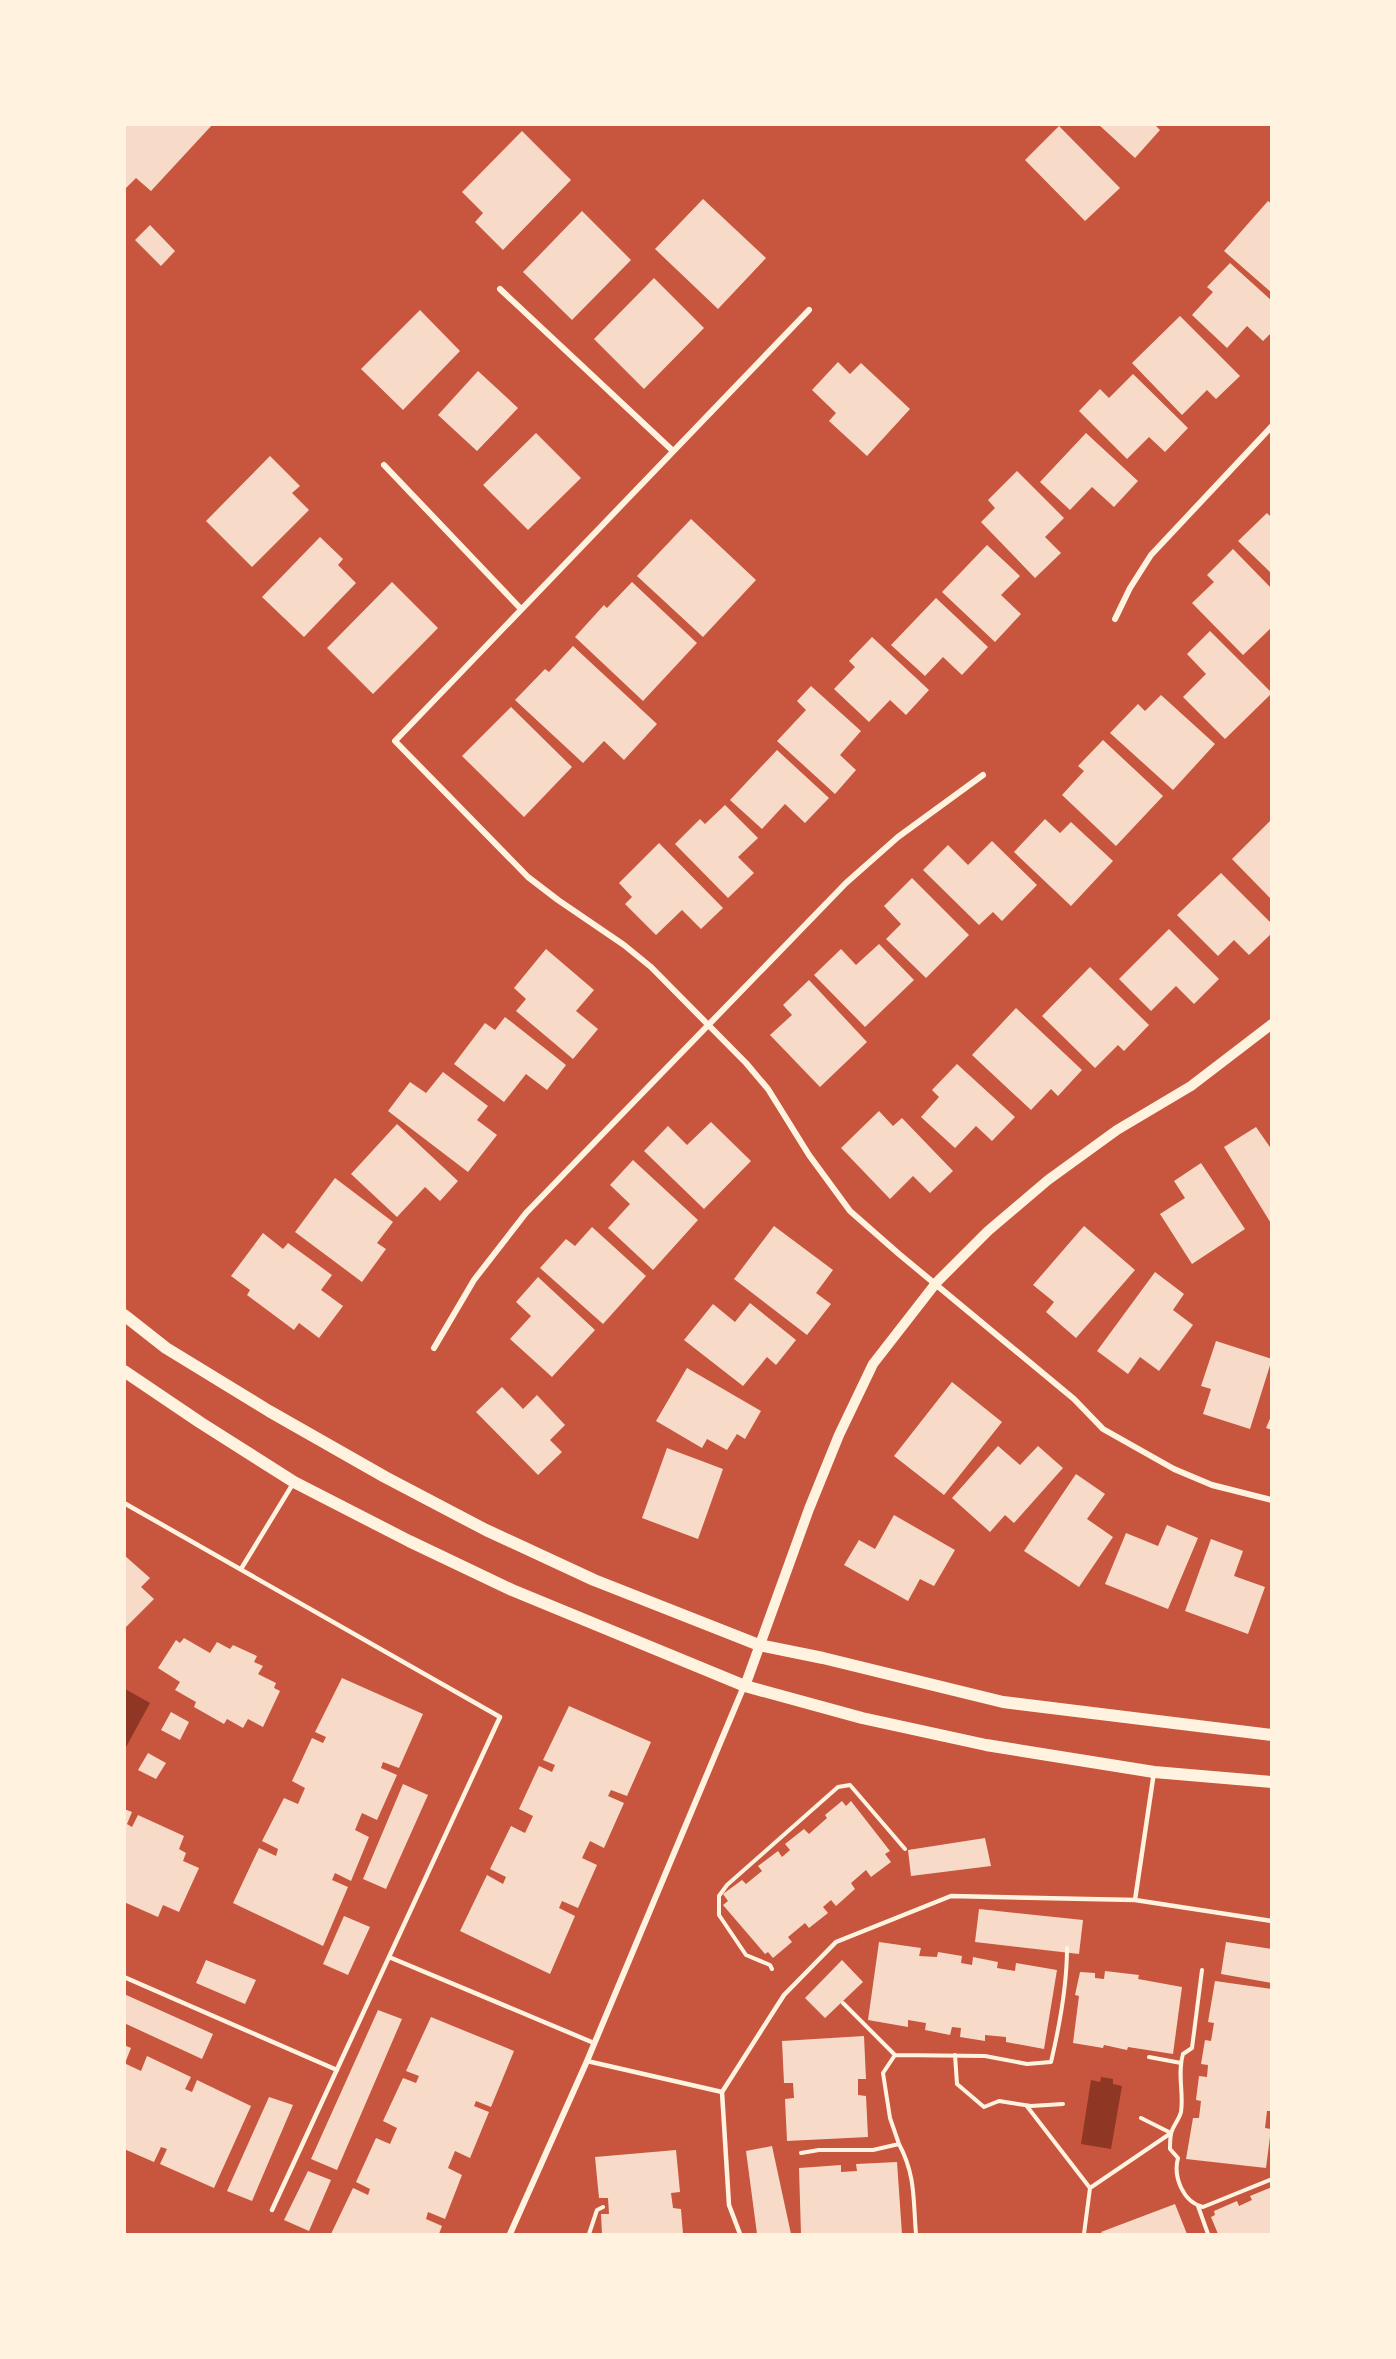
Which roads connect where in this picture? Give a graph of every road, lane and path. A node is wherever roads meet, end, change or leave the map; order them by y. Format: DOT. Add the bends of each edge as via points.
graph roads {
  1 [pos="500,289"];
  2 [pos="810,310"];
  3 [pos="1272,426"];
  4 [pos="673,452"];
  5 [pos="384,465"];
  6 [pos="521,609"];
  7 [pos="1115,619"];
  8 [pos="982,775"];
  9 [pos="708,1024"];
  10 [pos="1272,1024"];
  11 [pos="936,1283"];
  12 [pos="124,1315"];
  13 [pos="434,1348"];
  14 [pos="124,1371"];
  15 [pos="294,1482"];
  16 [pos="1272,1500"];
  17 [pos="124,1503"];
  18 [pos="241,1569"];
  19 [pos="759,1645"];
  20 [pos="745,1686"];
  21 [pos="1272,1735"];
  22 [pos="1154,1772"];
  23 [pos="1272,1782"];
  24 [pos="905,1849"];
  25 [pos="1135,1900"];
  26 [pos="1272,1921"];
  27 [pos="1067,1948"];
  28 [pos="389,1957"];
  29 [pos="772,1969"];
  30 [pos="1202,1970"];
  31 [pos="124,1977"];
  32 [pos="843,2003"];
  33 [pos="594,2043"];
  34 [pos="895,2055"];
  35 [pos="955,2055"];
  36 [pos="1149,2057"];
  37 [pos="587,2061"];
  38 [pos="1180,2063"];
  39 [pos="337,2070"];
  40 [pos="722,2092"];
  41 [pos="1063,2104"];
  42 [pos="1026,2105"];
  43 [pos="1141,2118"];
  44 [pos="1171,2133"];
  45 [pos="899,2144"];
  46 [pos="801,2153"];
  47 [pos="1272,2179"];
  48 [pos="1090,2188"];
  49 [pos="1198,2205"];
  50 [pos="603,2207"];
  51 [pos="272,2210"];
  52 [pos="510,2235"];
  53 [pos="589,2235"];
  54 [pos="740,2235"];
  55 [pos="916,2235"];
  56 [pos="1084,2235"];
  57 [pos="1208,2235"];
  1 -- 4 [label="street"];
  2 -- 4 [label="street"];
  3 -- 7 [label="street" via="1151,555"];
  4 -- 6 [label="street"];
  5 -- 6 [label="street"];
  6 -- 9 [label="street" via="395,741 528,876 651,967"];
  8 -- 9 [label="street" via="898,837 846,883"];
  9 -- 11 [label="street" via="768,1089 850,1211"];
  9 -- 13 [label="street" via="526,1213 474,1280"];
  10 -- 11 [label="street" via="1191,1086 1117,1130 1048,1180 988,1231"];
  11 -- 16 [label="street" via="1074,1399 1103,1429 1174,1469 1212,1485"];
  11 -- 19 [label="street" via="873,1364 839,1435"];
  12 -- 19 [label="main road" via="166,1348 269,1411 486,1530 594,1580"];
  14 -- 15 [label="main road"];
  15 -- 18 [label="lane"];
  15 -- 20 [label="main road" via="512,1590"];
  17 -- 18 [label="lane"];
  18 -- 28 [label="lane" via="500,1717"];
  19 -- 20 [label="street"];
  19 -- 21 [label="main road" via="1003,1702"];
  20 -- 22 [label="main road" via="862,1718 986,1745"];
  20 -- 33 [label="street"];
  22 -- 23 [label="main road"];
  22 -- 25 [label="lane"];
  24 -- 29 [label="path" via="850,1785 838,1787 727,1885 719,1896 719,1914 746,1955"];
  25 -- 26 [label="lane"];
  25 -- 40 [label="lane" via="951,1896 836,1942 783,1995"];
  27 -- 35 [label="path" via="1062,2014 1051,2062 1027,2064"];
  28 -- 33 [label="lane"];
  28 -- 39 [label="lane"];
  30 -- 38 [label="path" via="1192,2048 1183,2054"];
  31 -- 39 [label="lane"];
  32 -- 34 [label="path"];
  33 -- 37 [label="street"];
  34 -- 35 [label="path"];
  34 -- 45 [label="path" via="883,2073 890,2118"];
  35 -- 42 [label="path" via="957,2084 984,2107 999,2101"];
  36 -- 38 [label="path"];
  37 -- 40 [label="lane"];
  37 -- 52 [label="street"];
  38 -- 44 [label="path" via="1180,2115"];
  39 -- 51 [label="lane"];
  40 -- 54 [label="lane" via="729,2205"];
  41 -- 42 [label="path"];
  42 -- 48 [label="path"];
  43 -- 44 [label="path"];
  44 -- 48 [label="path"];
  44 -- 49 [label="path" via="1170,2149 1178,2158 1175,2169 1181,2189"];
  45 -- 46 [label="path" via="873,2150"];
  45 -- 55 [label="path" via="912,2182"];
  47 -- 49 [label="path"];
  48 -- 56 [label="path"];
  49 -- 57 [label="path"];
  50 -- 53 [label="path" via="597,2210"];
}
